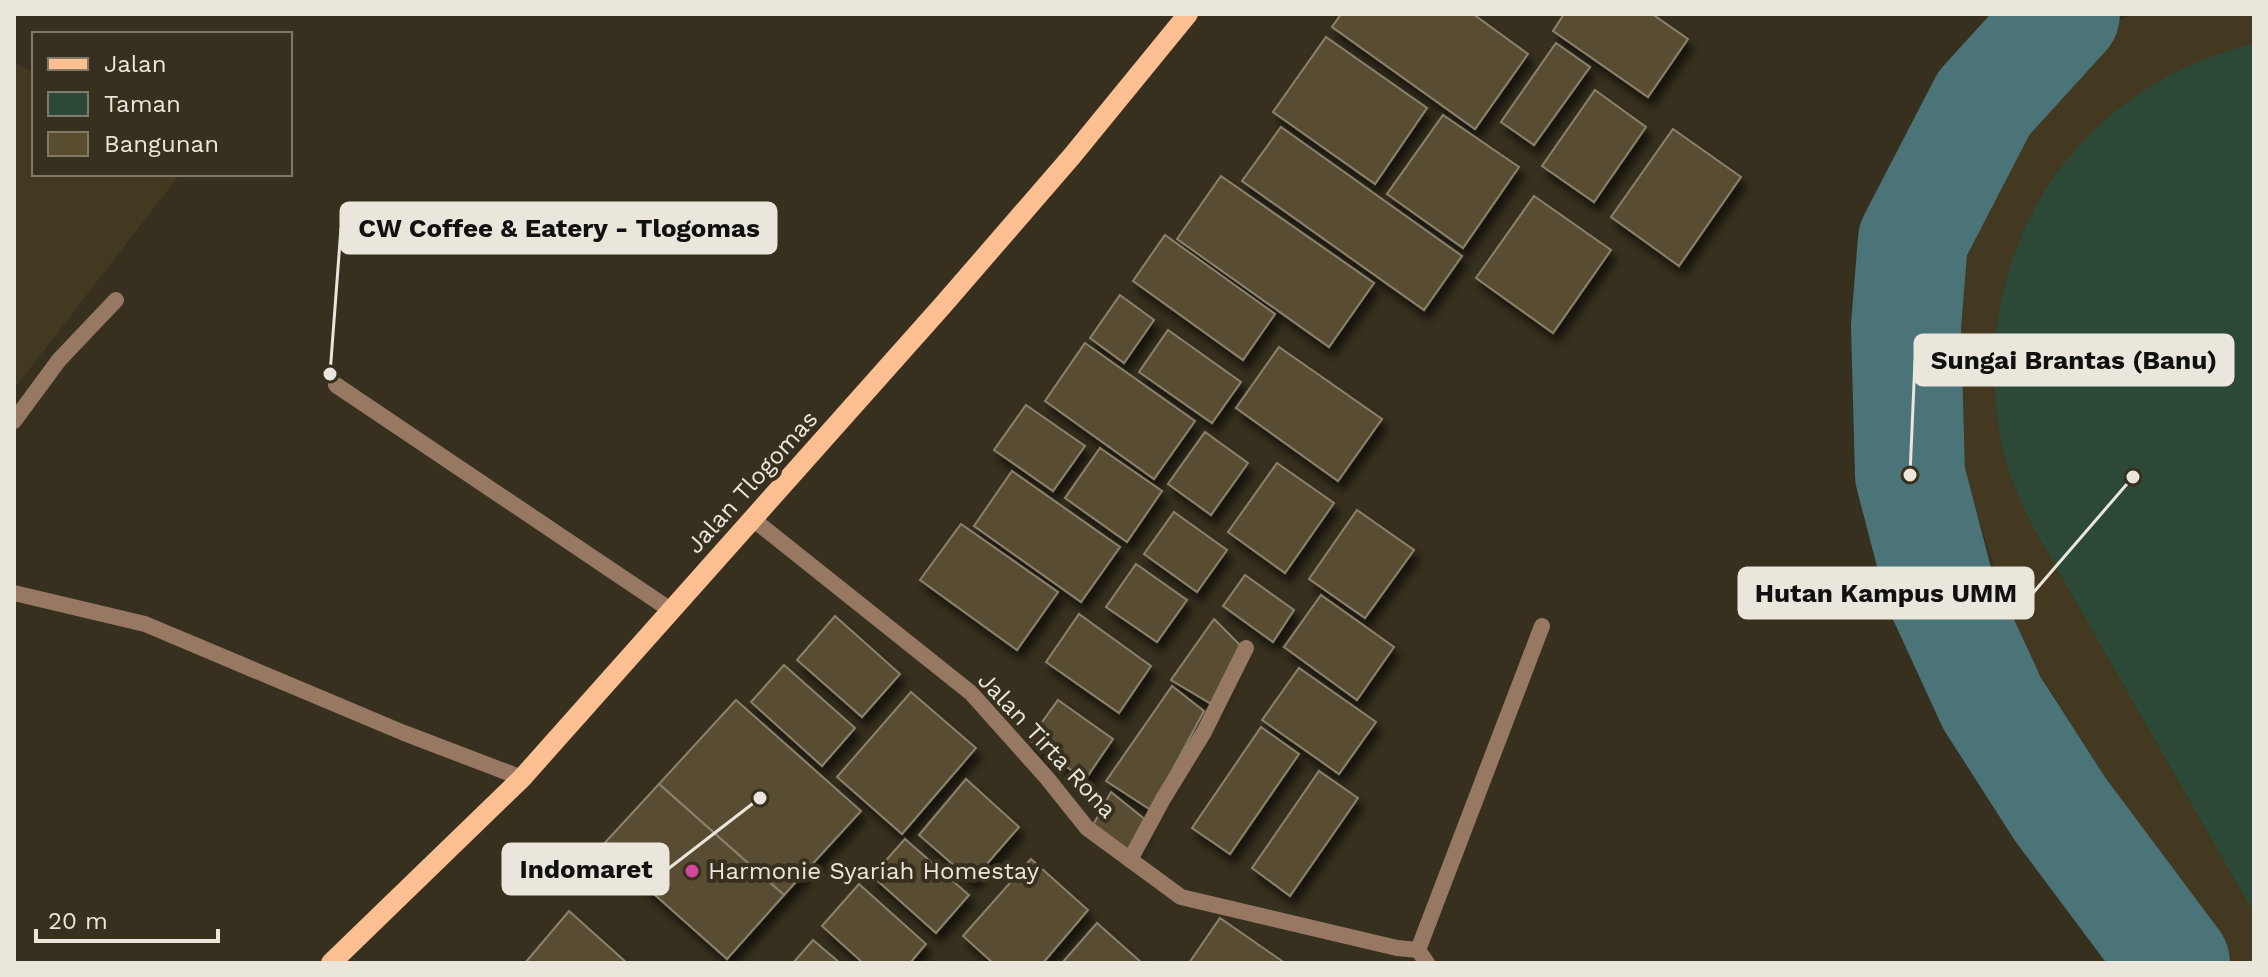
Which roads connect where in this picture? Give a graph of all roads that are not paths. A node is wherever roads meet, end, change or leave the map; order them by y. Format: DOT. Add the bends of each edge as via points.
graph roads {
  1 [pos="1188,14"];
  2 [pos="116,300"];
  3 [pos="336,385"];
  4 [pos="14,421"];
  5 [pos="754,520"];
  6 [pos="14,593"];
  7 [pos="672,611"];
  8 [pos="1542,626"];
  9 [pos="1246,648"];
  10 [pos="522,778"];
  11 [pos="1130,860"];
  12 [pos="1422,957"];
  13 [pos="331,963"];
  1 -- 5 [label="main road, Jalan Tlogomas" via="1072,156"];
  2 -- 4 [label="street" via="59,360"];
  3 -- 7 [label="street"];
  5 -- 7 [label="main road, Jalan Tlogomas"];
  5 -- 11 [label="street, Jalan Tirta Rona" via="971,693 1087,828"];
  6 -- 10 [label="street" via="145,624"];
  7 -- 10 [label="main road, Jalan Tlogomas"];
  8 -- 12 [label="street"];
  9 -- 11 [label="street"];
  10 -- 13 [label="main road, Jalan Tlogomas"];
  11 -- 12 [label="street, Jalan Tirta Rona" via="1181,897"];
}
